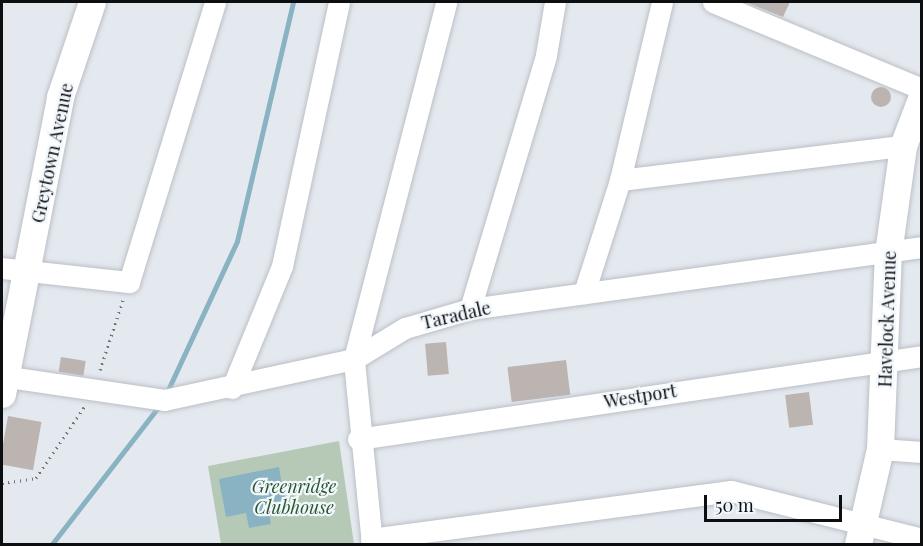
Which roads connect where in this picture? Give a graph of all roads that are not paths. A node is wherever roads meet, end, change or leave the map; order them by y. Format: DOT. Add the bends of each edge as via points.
graph roads {
  1 [pos="92,2"];
  2 [pos="215,2"];
  3 [pos="339,2"];
  4 [pos="446,2"];
  5 [pos="555,2"];
  6 [pos="662,2"];
  7 [pos="713,2"];
  8 [pos="921,90"];
  9 [pos="921,96"];
  10 [pos="903,146"];
  11 [pos="620,180"];
  12 [pos="921,248"];
  13 [pos="888,253"];
  14 [pos="2,268"];
  15 [pos="28,273"];
  16 [pos="584,293"];
  17 [pos="470,309"];
  18 [pos="921,356"];
  19 [pos="354,359"];
  20 [pos="887,359"];
  21 [pos="4,382"];
  22 [pos="232,388"];
  23 [pos="358,439"];
  24 [pos="880,449"];
  25 [pos="921,452"];
  26 [pos="861,534"];
  27 [pos="921,539"];
  28 [pos="371,542"];
  1 -- 15 [label="street, Greytown Avenue" via="60,97"];
  2 -- 15 [label="street" via="129,282"];
  3 -- 22 [label="street" via="282,267"];
  4 -- 19 [label="street"];
  5 -- 17 [label="street" via="546,56"];
  6 -- 11 [label="street"];
  7 -- 8 [label="street"];
  9 -- 10 [label="street, Havelock Avenue"];
  10 -- 11 [label="street"];
  10 -- 13 [label="street, Havelock Avenue"];
  11 -- 16 [label="street"];
  12 -- 13 [label="street, Taradale"];
  13 -- 16 [label="street, Taradale"];
  13 -- 20 [label="street, Havelock Avenue"];
  14 -- 15 [label="street"];
  15 -- 21 [label="street, Greytown Avenue"];
  16 -- 17 [label="street, Taradale"];
  17 -- 19 [label="street, Taradale" via="405,328"];
  18 -- 20 [label="street, Westport"];
  19 -- 22 [label="street, Taradale"];
  19 -- 23 [label="street"];
  20 -- 23 [label="street, Westport"];
  20 -- 24 [label="street, Havelock Avenue"];
  21 -- 22 [label="street, Taradale" via="164,400"];
  23 -- 28 [label="street"];
  24 -- 25 [label="street"];
  24 -- 26 [label="street, Havelock Avenue"];
  26 -- 27 [label="street"];
  26 -- 28 [label="street" via="731,490"];
}
